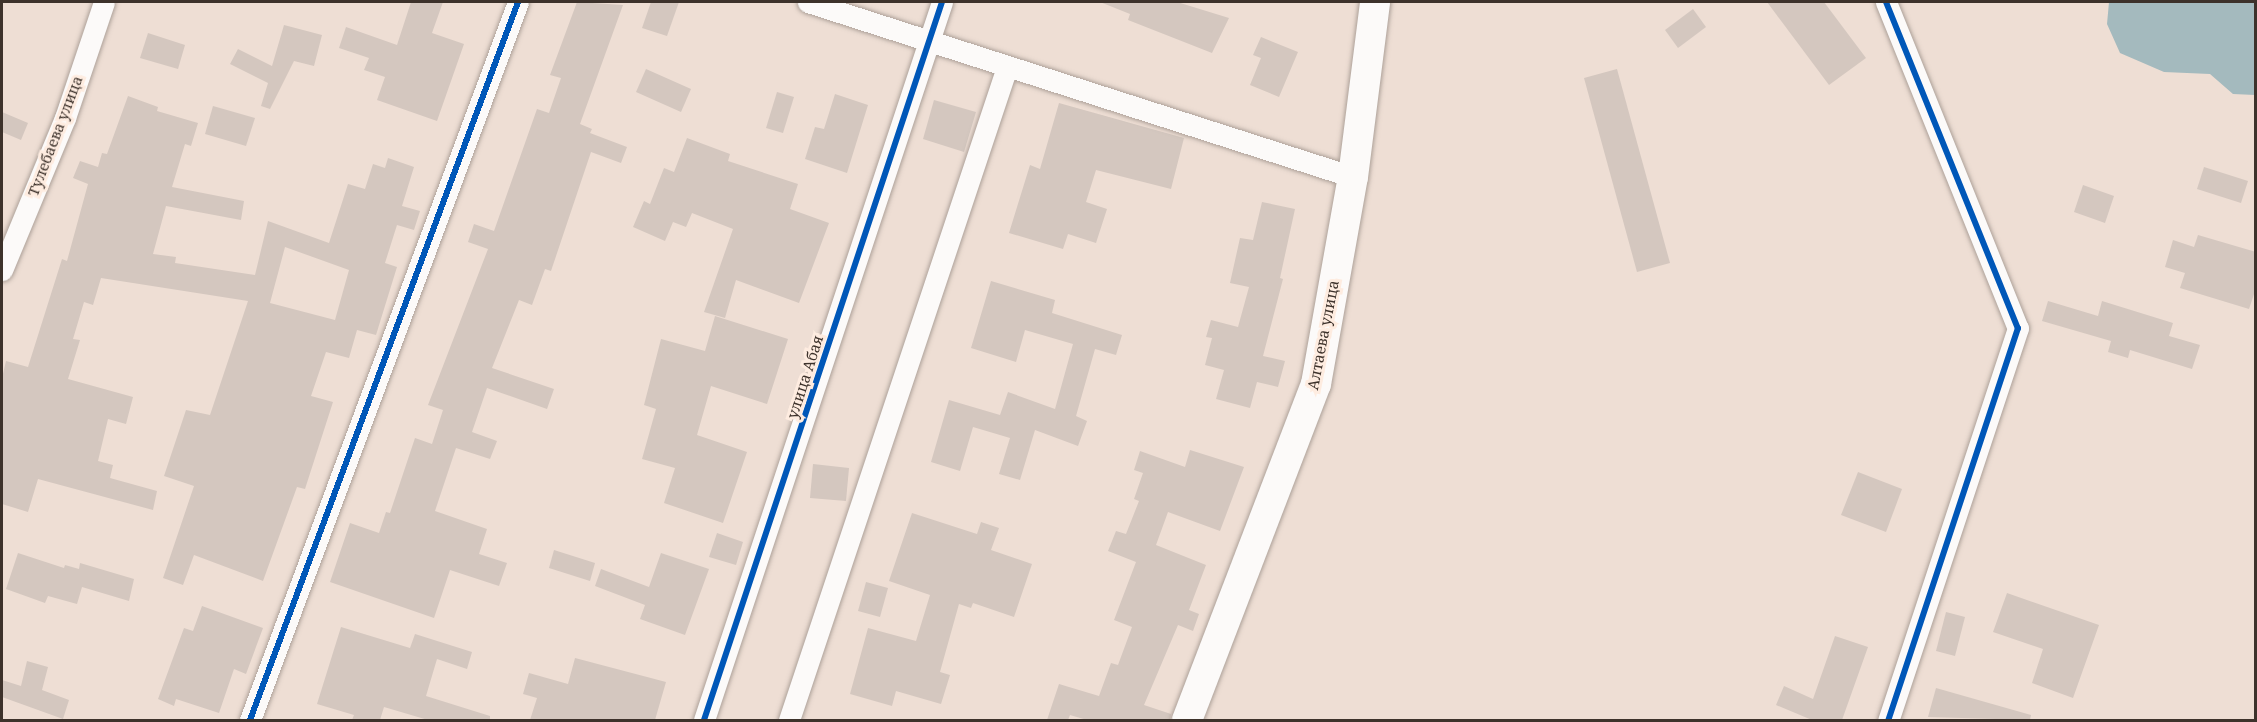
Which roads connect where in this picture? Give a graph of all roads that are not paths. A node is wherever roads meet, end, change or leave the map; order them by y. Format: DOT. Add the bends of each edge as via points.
graph roads {
  1 [pos="104,2"];
  2 [pos="518,2"];
  3 [pos="808,2"];
  4 [pos="942,2"];
  5 [pos="1375,2"];
  6 [pos="1886,2"];
  7 [pos="928,42"];
  8 [pos="1007,67"];
  9 [pos="1353,177"];
  10 [pos="2,270"];
  11 [pos="250,720"];
  12 [pos="704,720"];
  13 [pos="789,720"];
  14 [pos="1187,720"];
  15 [pos="1888,720"];
  1 -- 10 [label="street, Тулебаева улица" via="65,118"];
  2 -- 11 [label="street"];
  3 -- 7 [label="street"];
  4 -- 7 [label="street, улица Абая"];
  5 -- 9 [label="main road, Алтаева улица"];
  6 -- 15 [label="street" via="2018,328"];
  7 -- 8 [label="street"];
  7 -- 12 [label="street, улица Абая"];
  8 -- 9 [label="street"];
  8 -- 13 [label="street"];
  9 -- 14 [label="main road, Алтаева улица" via="1316,384"];
}
